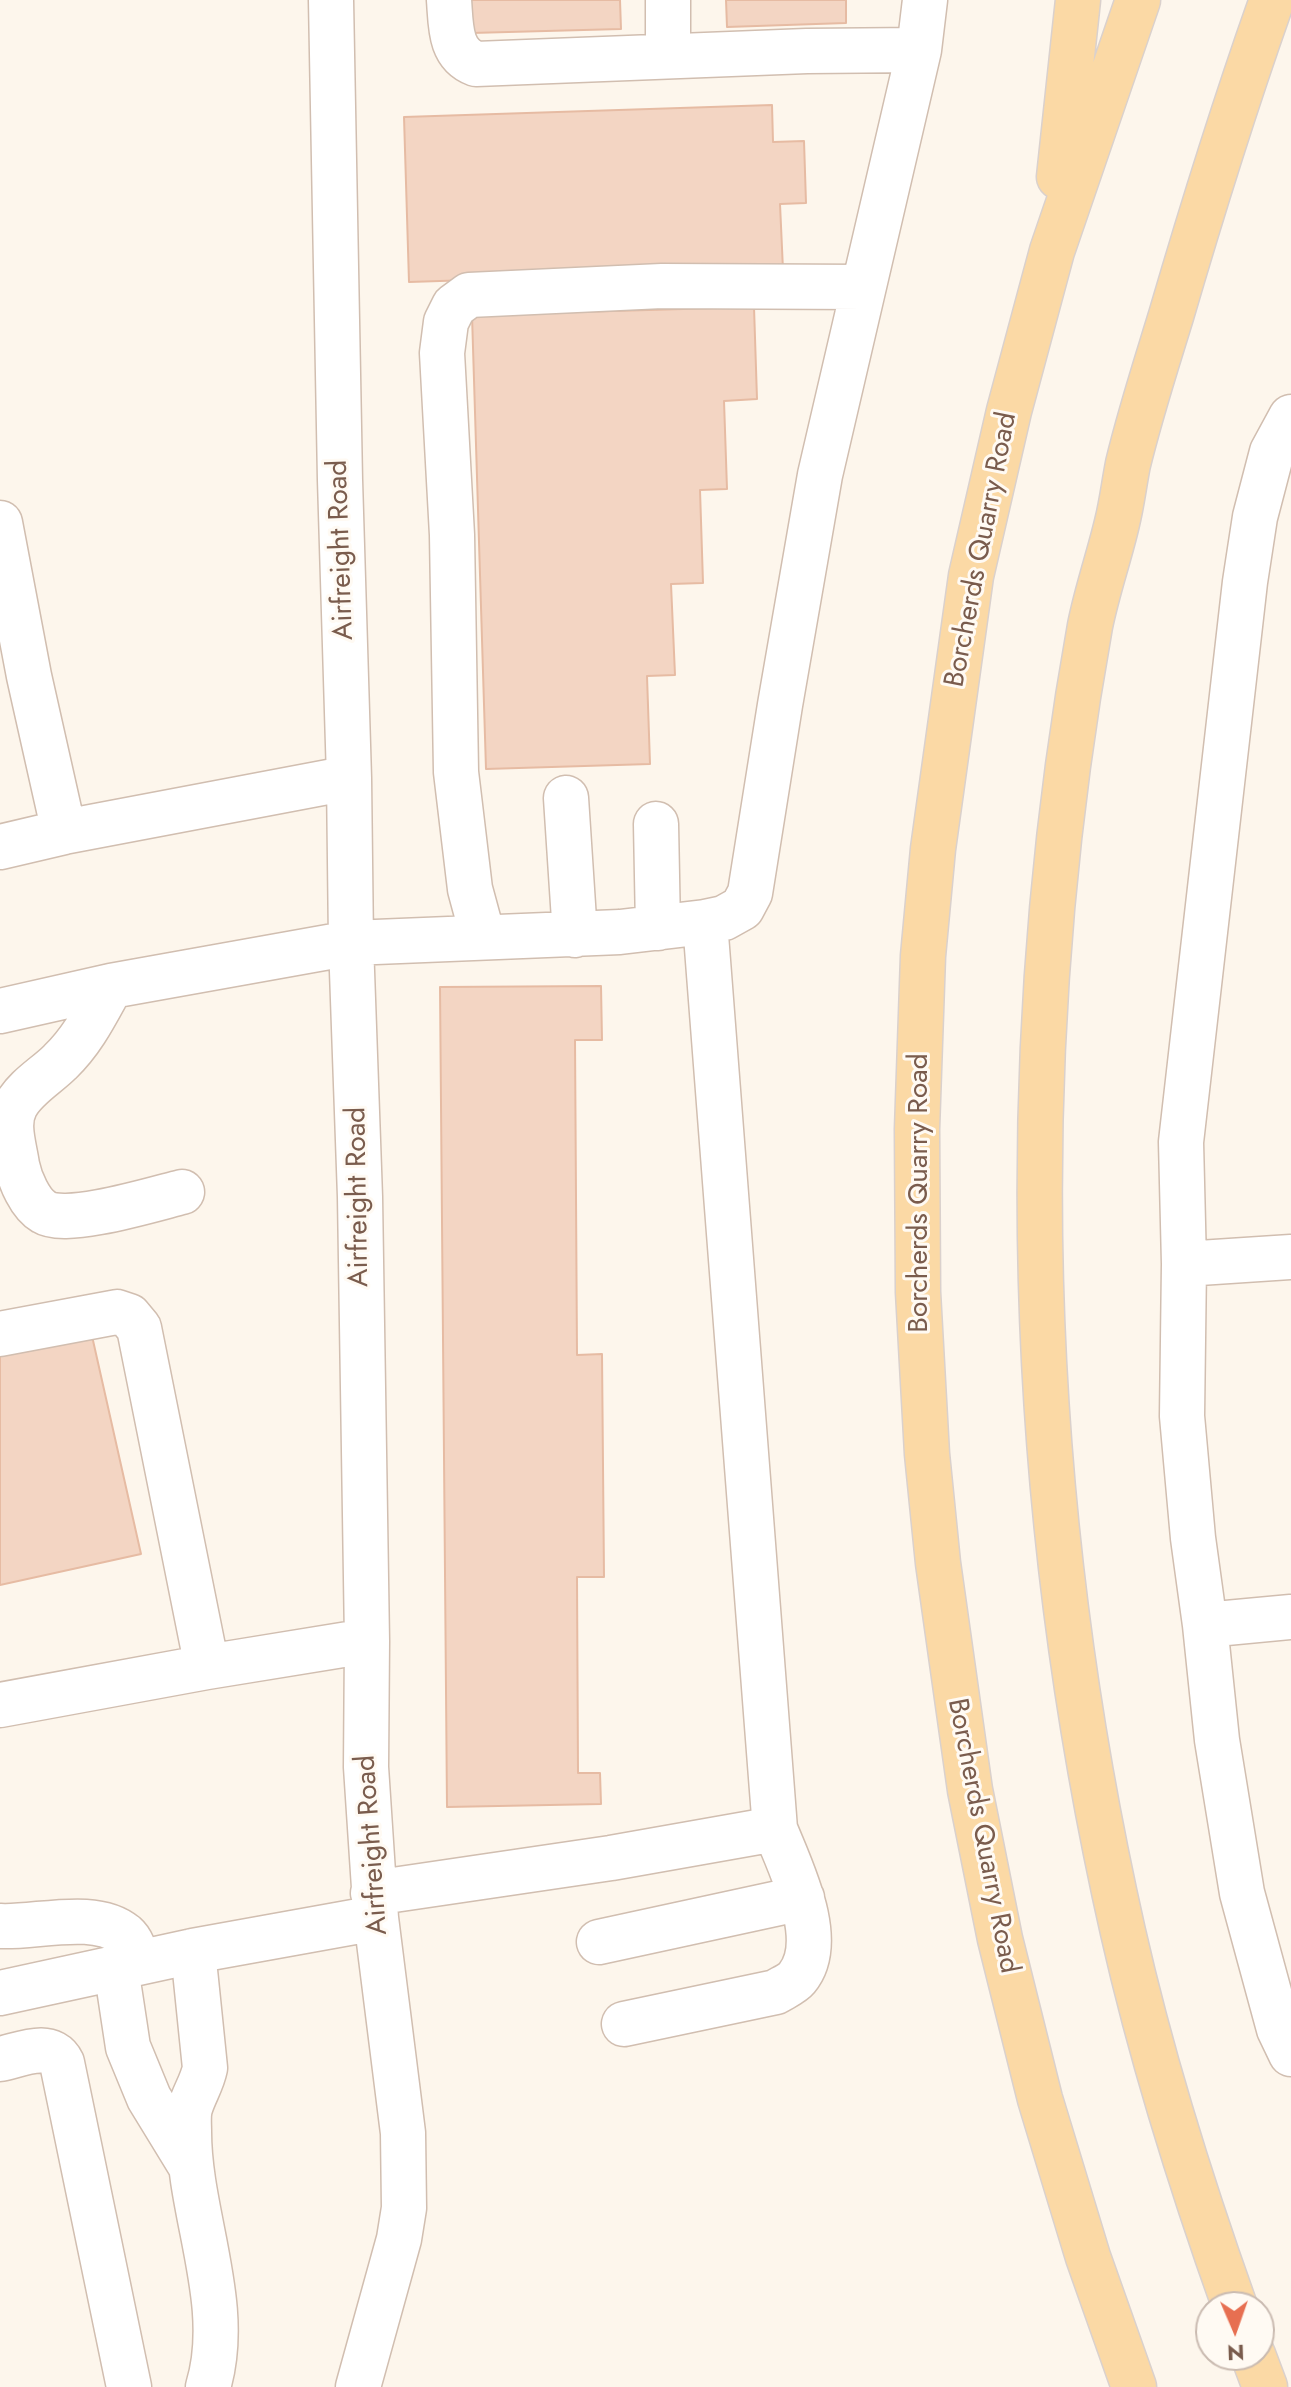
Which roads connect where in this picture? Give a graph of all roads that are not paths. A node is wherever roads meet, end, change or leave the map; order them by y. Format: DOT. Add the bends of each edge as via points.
graph roads {
  1 [pos="331,0"];
  2 [pos="449,0"];
  3 [pos="668,0"];
  4 [pos="925,0"];
  5 [pos="1078,0"];
  6 [pos="1138,0"];
  7 [pos="1272,0"];
  8 [pos="919,50"];
  9 [pos="668,55"];
  10 [pos="1052,251"];
  11 [pos="863,287"];
  12 [pos="1291,417"];
  13 [pos="0,523"];
  14 [pos="349,778"];
  15 [pos="566,798"];
  16 [pos="656,824"];
  17 [pos="64,832"];
  18 [pos="0,847"];
  19 [pos="705,922"];
  20 [pos="658,928"];
  21 [pos="575,935"];
  22 [pos="483,937"];
  23 [pos="351,943"];
  24 [pos="111,986"];
  25 [pos="0,1011"];
  26 [pos="182,1192"];
  27 [pos="1291,1257"];
  28 [pos="1184,1264"];
  29 [pos="0,1334"];
  30 [pos="1291,1617"];
  31 [pos="1205,1625"];
  32 [pos="367,1641"];
  33 [pos="207,1667"];
  34 [pos="0,1705"];
  35 [pos="775,1829"];
  36 [pos="802,1898"];
  37 [pos="374,1906"];
  38 [pos="0,1926"];
  39 [pos="599,1942"];
  40 [pos="154,1960"];
  41 [pos="0,1993"];
  42 [pos="624,2024"];
  43 [pos="1291,2054"];
  44 [pos="0,2059"];
  45 [pos="191,2167"];
  46 [pos="1230,2291"];
  47 [pos="129,2387"];
  48 [pos="208,2387"];
  49 [pos="358,2387"];
  50 [pos="1134,2387"];
  1 -- 14 [label="lane, Airfreight Road"];
  2 -- 9 [label="lane" via="456,48 476,64"];
  3 -- 9 [label="lane"];
  4 -- 8 [label="lane"];
  5 -- 10 [label="main road"];
  6 -- 10 [label="main road, Borcherds Quarry Road"];
  7 -- 46 [label="main road" via="1186,258 1092,617 1054,891 1039,1168 1053,1499 1081,1719 1137,1990 1182,2150"];
  8 -- 9 [label="lane"];
  8 -- 11 [label="lane"];
  10 -- 50 [label="main road, Borcherds Quarry Road" via="971,576 933,849 918,1077 919,1319 938,1563 988,1885 1055,2152"];
  11 -- 19 [label="lane" via="806,550 750,893 742,908"];
  11 -- 22 [label="lane" via="662,286 469,295 454,306 442,353 456,772 470,889"];
  12 -- 28 [label="lane" via="1272,452 1245,582 1181,1142"];
  13 -- 17 [label="lane"];
  14 -- 17 [label="lane"];
  14 -- 23 [label="lane, Airfreight Road"];
  15 -- 21 [label="lane"];
  16 -- 20 [label="lane"];
  17 -- 18 [label="lane"];
  19 -- 20 [label="lane"];
  19 -- 35 [label="lane"];
  20 -- 21 [label="lane"];
  21 -- 22 [label="lane"];
  22 -- 23 [label="lane"];
  23 -- 24 [label="lane"];
  23 -- 32 [label="lane, Airfreight Road"];
  24 -- 25 [label="lane"];
  24 -- 26 [label="lane" via="87,1031 12,1112 19,1174 35,1204 54,1216"];
  27 -- 28 [label="lane"];
  28 -- 31 [label="lane" via="1182,1416"];
  29 -- 33 [label="lane" via="117,1312 139,1328"];
  30 -- 31 [label="lane"];
  31 -- 43 [label="lane" via="1242,1893 1279,2029"];
  32 -- 33 [label="lane"];
  32 -- 37 [label="lane, Airfreight Road" via="366,1767"];
  33 -- 34 [label="lane"];
  35 -- 36 [label="lane"];
  35 -- 37 [label="lane"];
  36 -- 39 [label="lane"];
  36 -- 42 [label="lane" via="807,1957 796,1979 776,1992"];
  37 -- 40 [label="lane"];
  37 -- 49 [label="lane, Airfreight Road" via="403,2133 404,2208"];
  38 -- 40 [label="lane" via="75,1920 123,1933"];
  40 -- 41 [label="lane"];
  40 -- 45 [label="lane" via="166,1986 174,2058 190,2107"];
  40 -- 45 [label="lane" via="128,2047 149,2098"];
  44 -- 47 [label="lane" via="39,2050 51,2051 62,2063"];
  45 -- 48 [label="lane" via="215,2321"];
}
